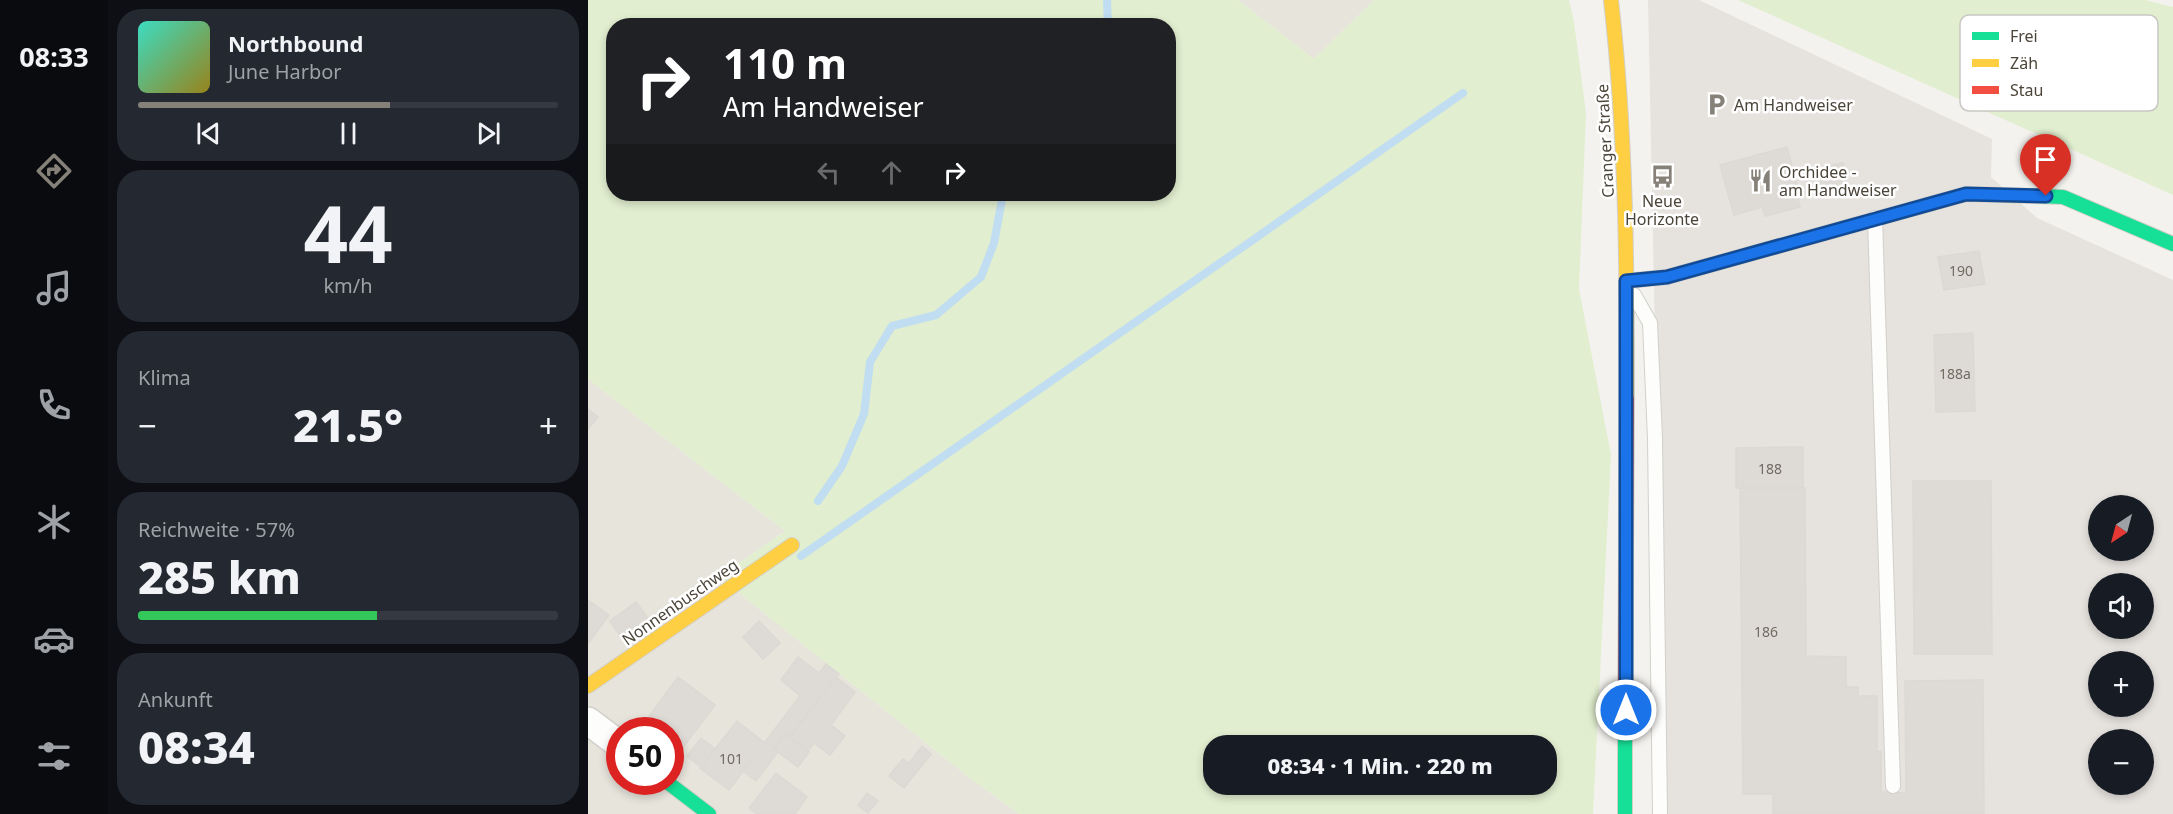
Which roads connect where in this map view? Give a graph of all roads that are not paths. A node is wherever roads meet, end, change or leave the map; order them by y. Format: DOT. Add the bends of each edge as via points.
graph roads {
  1 [pos="1611,0"];
  2 [pos="1875,218"];
  3 [pos="2173,244"];
  4 [pos="1626,281"];
  5 [pos="792,545"];
  6 [pos="588,686"];
  7 [pos="588,721"];
  8 [pos="606,734"];
  9 [pos="1893,786"];
  10 [pos="684,795"];
  11 [pos="709,814"];
  12 [pos="1625,814"];
  13 [pos="1660,814"];
  1 -- 4 [label="street, Cranger Straße" via="1618,60"];
  2 -- 3 [label="street" via="1966,194 2063,197"];
  2 -- 4 [label="street" via="1667,277"];
  2 -- 9 [label="lane"];
  4 -- 12 [label="street, Cranger Straße"];
  4 -- 13 [label="lane" via="1650,323"];
  5 -- 6 [label="street, Nonnenbuschweg"];
  7 -- 8 [label="street"];
  10 -- 11 [label="street"];
}
